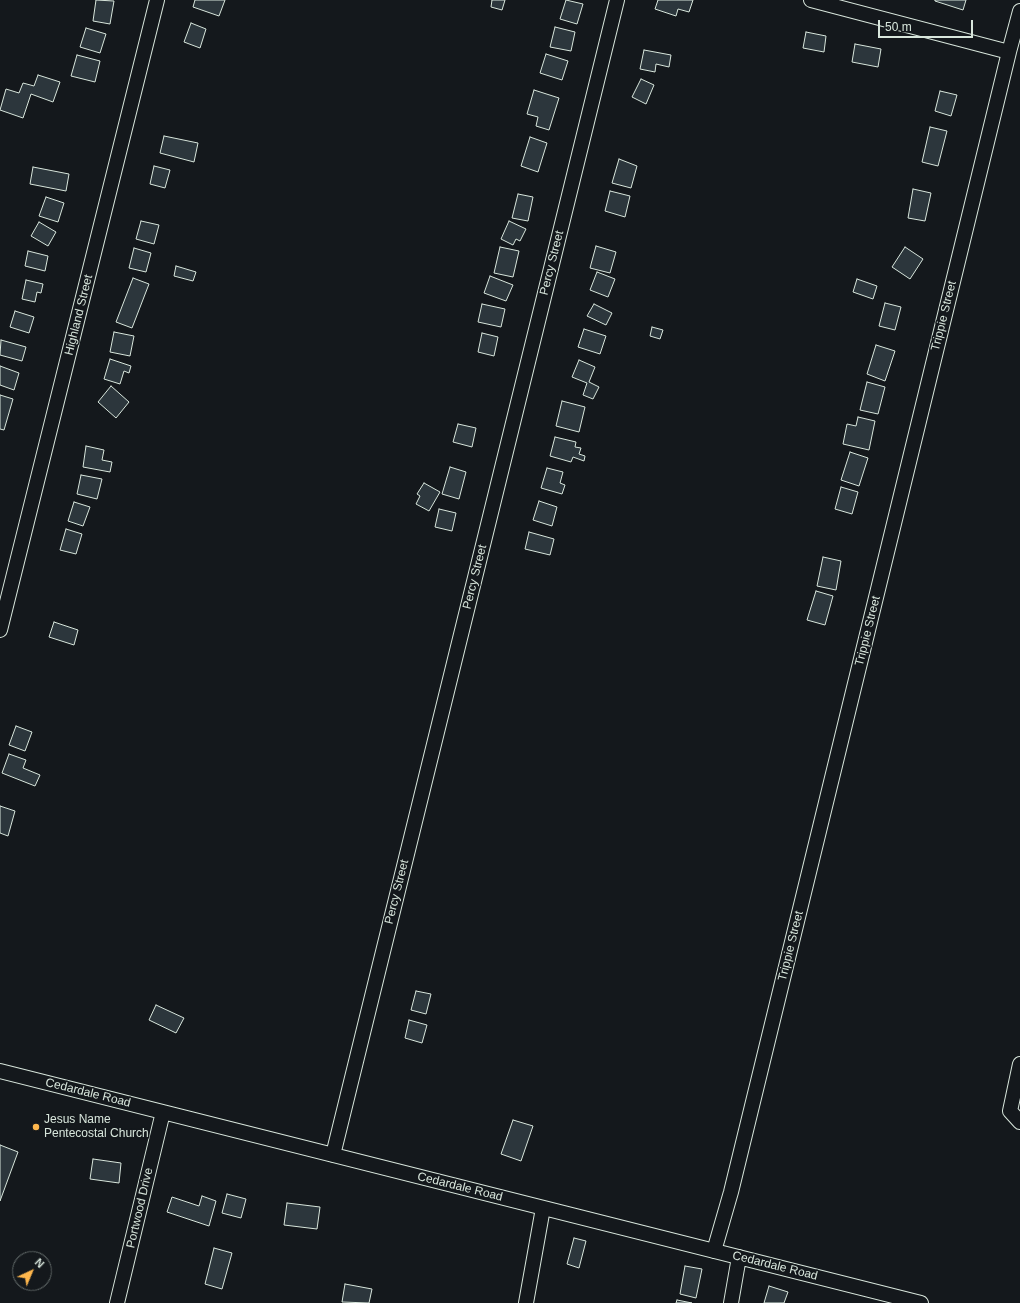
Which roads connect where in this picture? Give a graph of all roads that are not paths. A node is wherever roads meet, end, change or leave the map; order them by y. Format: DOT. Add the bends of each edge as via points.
graph roads {
  1 [pos="158,0"];
  2 [pos="617,0"];
  3 [pos="811,0"];
  4 [pos="1020,11"];
  5 [pos="1009,52"];
  6 [pos="0,630"];
  7 [pos="1020,1064"];
  8 [pos="0,1071"];
  9 [pos="163,1112"];
  10 [pos="1020,1122"];
  11 [pos="333,1155"];
  12 [pos="543,1208"];
  13 [pos="714,1251"];
  14 [pos="739,1257"];
  15 [pos="117,1303"];
  16 [pos="526,1303"];
  17 [pos="731,1303"];
  18 [pos="921,1303"];
  1 -- 6 [label="street, Highland Street"];
  2 -- 11 [label="street, Percy Street"];
  3 -- 5 [label="street"];
  4 -- 5 [label="street, Trippie Street"];
  5 -- 13 [label="street, Trippie Street" via="733,1184"];
  7 -- 10 [label="street" via="1010,1111"];
  8 -- 9 [label="street, Cedardale Road"];
  9 -- 11 [label="street, Cedardale Road"];
  9 -- 15 [label="street, Portwood Drive"];
  11 -- 12 [label="street, Cedardale Road"];
  12 -- 13 [label="street, Cedardale Road"];
  12 -- 16 [label="street"];
  13 -- 14 [label="street, Cedardale Road"];
  14 -- 17 [label="street"];
  14 -- 18 [label="street, Cedardale Road"];
}
